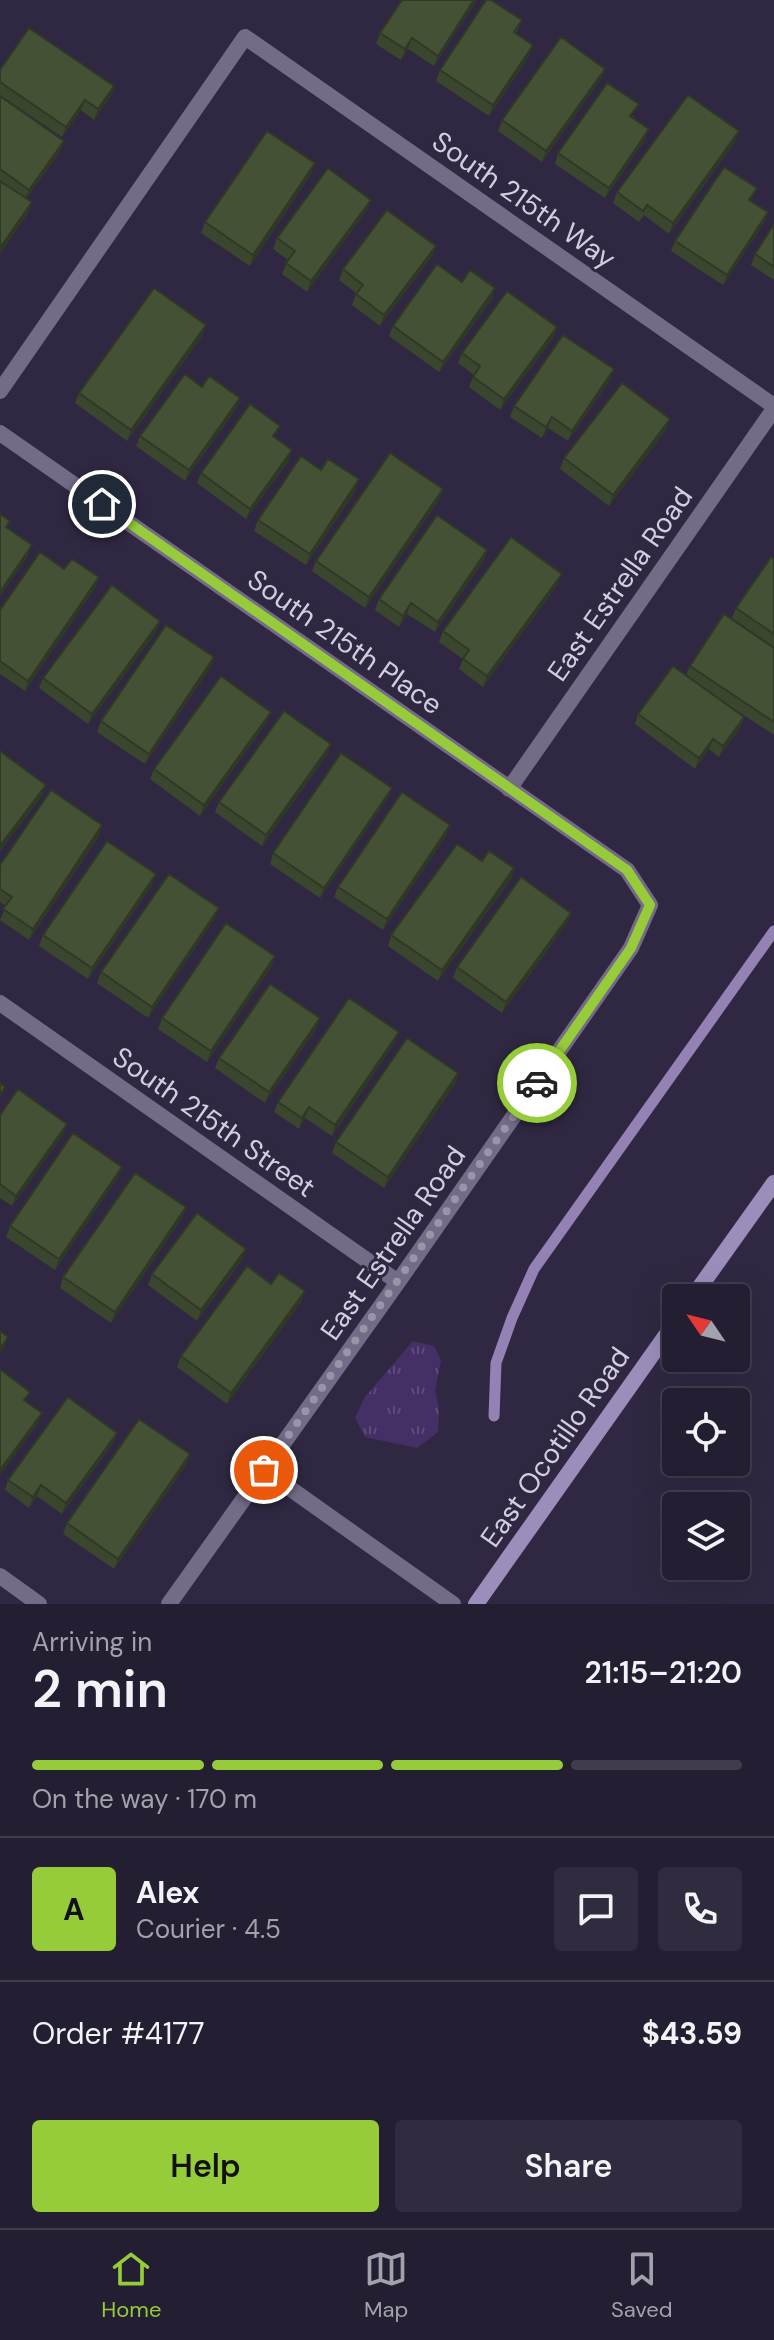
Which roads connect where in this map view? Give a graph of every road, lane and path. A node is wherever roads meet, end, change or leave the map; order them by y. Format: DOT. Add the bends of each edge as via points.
graph roads {
  1 [pos="0,391"];
  2 [pos="774,407"];
  3 [pos="0,433"];
  4 [pos="509,789"];
  5 [pos="650,905"];
  6 [pos="0,1003"];
  7 [pos="774,1183"];
  8 [pos="398,1282"];
  9 [pos="702,1284"];
  10 [pos="662,1341"];
  11 [pos="264,1470"];
  12 [pos="0,1576"];
  13 [pos="39,1604"];
  14 [pos="169,1604"];
  15 [pos="453,1604"];
  16 [pos="476,1604"];
  1 -- 2 [label="street, South 215th Way" via="245,37"];
  2 -- 4 [label="street, East Estrella Road"];
  3 -- 4 [label="street, South 215th Place"];
  4 -- 5 [label="street, South 215th Place" via="627,870"];
  5 -- 8 [label="street, East Estrella Road" via="631,948"];
  6 -- 8 [label="street, South 215th Street"];
  7 -- 9 [label="main road"];
  8 -- 11 [label="street, East Estrella Road"];
  10 -- 16 [label="main road, East Ocotillo Road"];
  11 -- 14 [label="street, East Estrella Road"];
  11 -- 15 [label="street"];
  12 -- 13 [label="street"];
}
